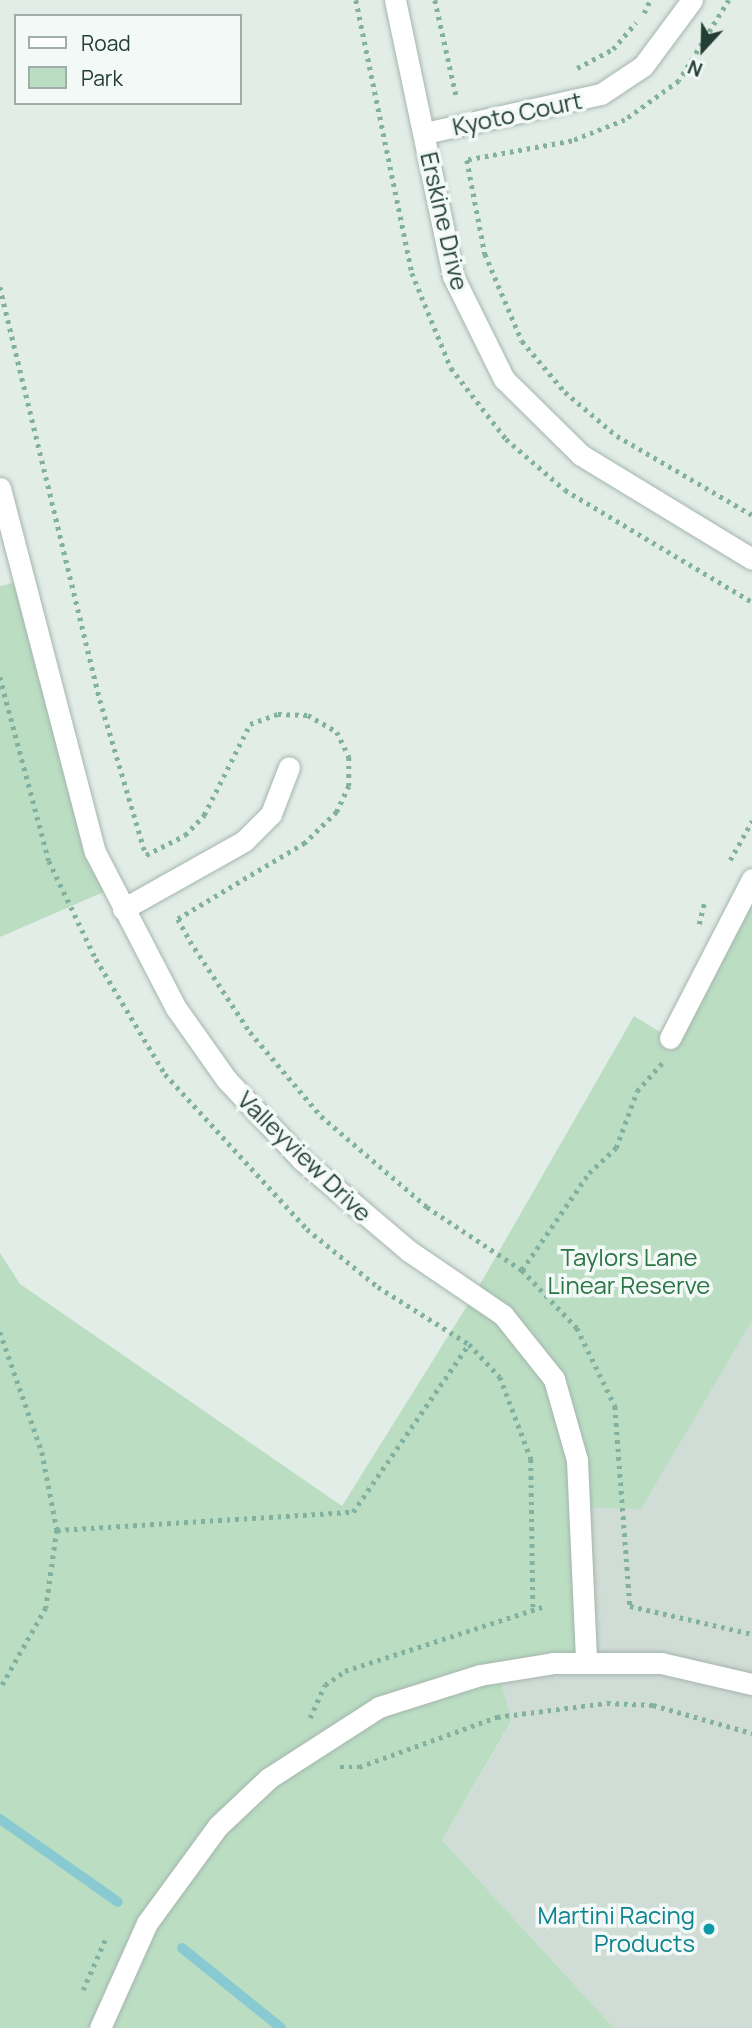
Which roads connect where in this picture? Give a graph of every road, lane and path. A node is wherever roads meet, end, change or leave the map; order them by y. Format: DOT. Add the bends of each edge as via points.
graph roads {
  1 [pos="395,0"];
  2 [pos="435,0"];
  3 [pos="650,0"];
  4 [pos="692,0"];
  5 [pos="566,71"];
  6 [pos="463,93"];
  7 [pos="425,133"];
  8 [pos="467,160"];
  9 [pos="0,287"];
  10 [pos="0,488"];
  11 [pos="752,515"];
  12 [pos="752,559"];
  13 [pos="289,767"];
  14 [pos="146,855"];
  15 [pos="752,878"];
  16 [pos="123,909"];
  17 [pos="178,919"];
  18 [pos="670,1038"];
  19 [pos="522,1270"];
  20 [pos="0,1332"];
  21 [pos="57,1530"];
  22 [pos="533,1608"];
  23 [pos="752,1634"];
  24 [pos="586,1661"];
  25 [pos="752,1684"];
  26 [pos="0,1689"];
  27 [pos="752,1733"];
  28 [pos="330,1768"];
  29 [pos="100,2028"];
  1 -- 7 [label="street, Erskine Drive"];
  2 -- 6 [label="path" via="453,96"];
  3 -- 5 [label="path" via="612,49"];
  4 -- 7 [label="street, Kyoto Court" via="643,66 601,94"];
  7 -- 12 [label="street, Erskine Drive" via="453,276 503,379 581,455"];
  8 -- 11 [label="path" via="485,254 522,341 565,393 617,436"];
  9 -- 14 [label="path" via="100,700"];
  10 -- 16 [label="street, Valleyview Drive" via="76,794"];
  13 -- 16 [label="street" via="271,814 244,841"];
  15 -- 18 [label="street"];
  16 -- 24 [label="street, Valleyview Drive" via="184,1019 259,1116 381,1229 503,1315 554,1379 577,1461"];
  17 -- 19 [label="path" via="250,1032 321,1115 427,1207"];
  18 -- 19 [label="path" via="664,1060 637,1091 616,1148 589,1173"];
  19 -- 23 [label="path" via="577,1328 615,1406 630,1606"];
  20 -- 21 [label="path" via="42,1452"];
  21 -- 22 [label="path" via="354,1512 469,1344 500,1377 531,1459"];
  21 -- 26 [label="path" via="46,1608"];
  24 -- 25 [label="street" via="661,1663"];
  24 -- 29 [label="street" via="480,1675 379,1707 270,1777 218,1826 162,1898 116,1981"];
  27 -- 28 [label="path" via="653,1705 607,1703 498,1717 359,1767"];
}
